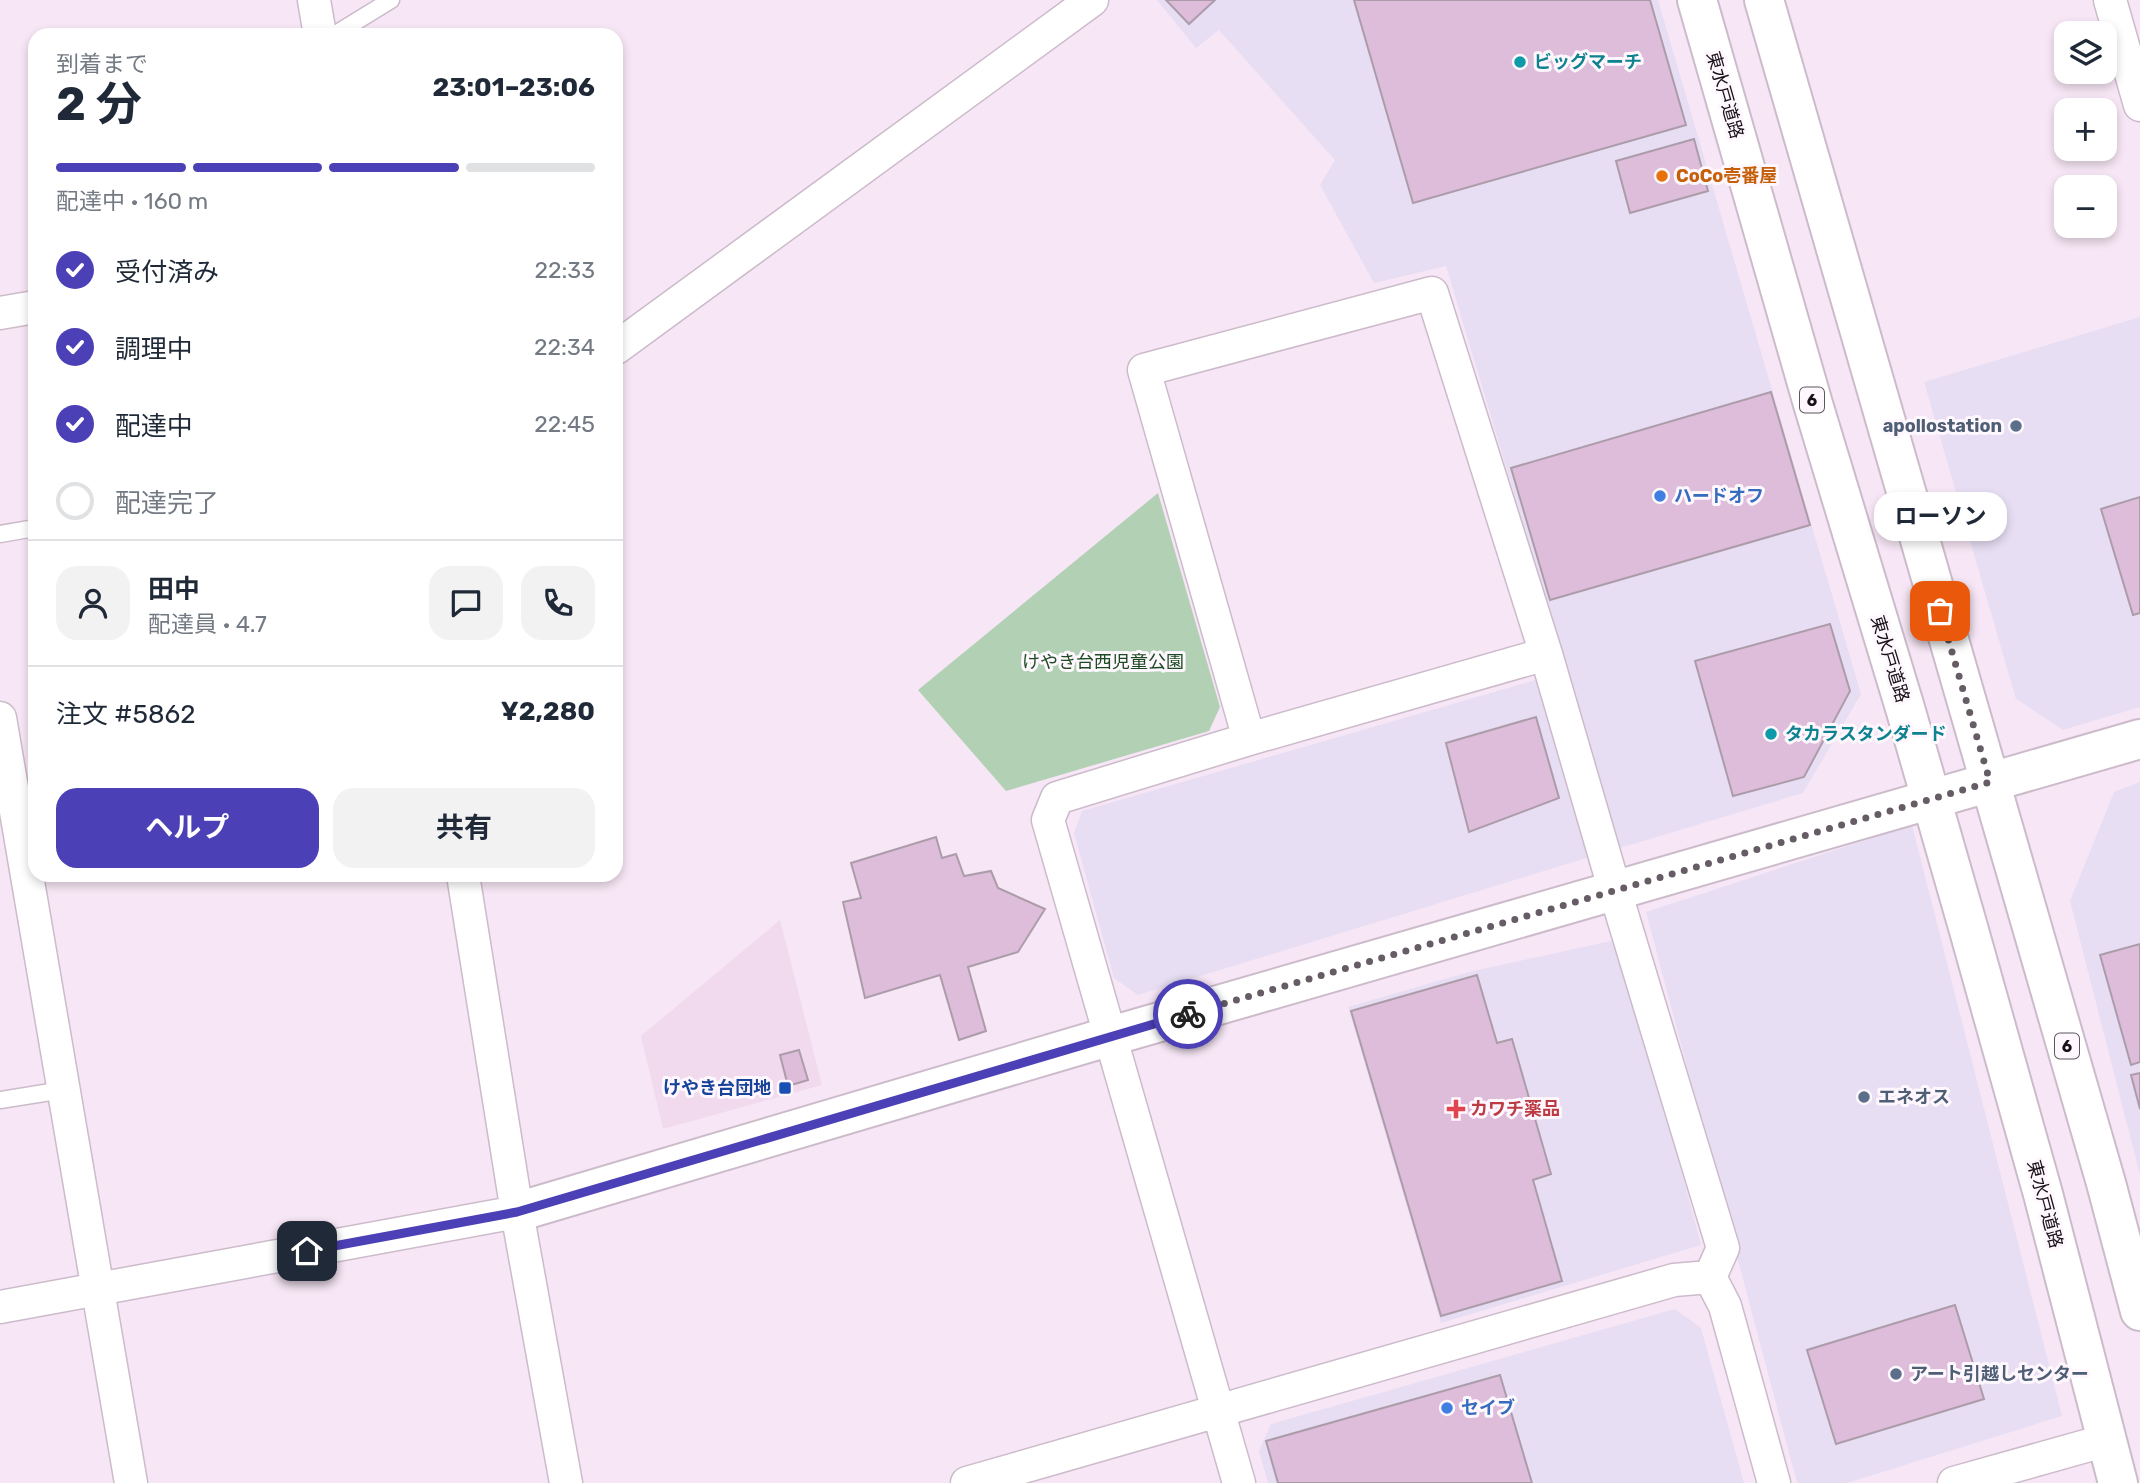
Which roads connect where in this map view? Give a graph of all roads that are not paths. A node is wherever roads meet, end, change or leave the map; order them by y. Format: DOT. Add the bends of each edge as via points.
graph roads {
  1 [pos="314,0"];
  2 [pos="391,0"];
  3 [pos="1092,0"];
  4 [pos="1697,0"];
  5 [pos="1764,0"];
  6 [pos="2123,14"];
  7 [pos="319,28"];
  8 [pos="345,28"];
  9 [pos="2140,105"];
  10 [pos="28,308"];
  11 [pos="0,313"];
  12 [pos="623,343"];
  13 [pos="28,529"];
  14 [pos="0,534"];
  15 [pos="1546,654"];
  16 [pos="0,718"];
  17 [pos="1249,739"];
  18 [pos="2140,739"];
  19 [pos="1990,782"];
  20 [pos="1932,798"];
  21 [pos="464,882"];
  22 [pos="1615,891"];
  23 [pos="1111,1036"];
  24 [pos="63,1090"];
  25 [pos="0,1100"];
  26 [pos="517,1212"];
  27 [pos="1710,1278"];
  28 [pos="97,1290"];
  29 [pos="0,1307"];
  30 [pos="2140,1311"];
  31 [pos="1218,1410"];
  32 [pos="2107,1440"];
  33 [pos="131,1483"];
  34 [pos="566,1483"];
  35 [pos="967,1483"];
  36 [pos="1239,1483"];
  37 [pos="1774,1483"];
  38 [pos="1954,1483"];
  39 [pos="2118,1483"];
  1 -- 7 [label="street"];
  2 -- 8 [label="lane"];
  3 -- 12 [label="street"];
  4 -- 20 [label="main road, 東水戸道路 / 6"];
  5 -- 19 [label="main road, 6"];
  6 -- 9 [label="street"];
  10 -- 11 [label="street"];
  13 -- 14 [label="lane"];
  15 -- 17 [label="street"];
  15 -- 17 [label="street" via="1432,293 1144,370"];
  15 -- 22 [label="street"];
  16 -- 24 [label="street"];
  17 -- 23 [label="street" via="1057,798 1048,820"];
  18 -- 19 [label="main road"];
  19 -- 20 [label="main road"];
  19 -- 30 [label="main road, 6"];
  20 -- 22 [label="main road"];
  20 -- 32 [label="main road, 東水戸道路 / 6"];
  21 -- 26 [label="street"];
  22 -- 23 [label="main road"];
  22 -- 27 [label="street" via="1723,1248"];
  23 -- 26 [label="main road"];
  23 -- 31 [label="street"];
  24 -- 25 [label="lane"];
  24 -- 28 [label="street"];
  26 -- 28 [label="street"];
  26 -- 34 [label="street"];
  27 -- 31 [label="street" via="1674,1280"];
  27 -- 37 [label="street" via="1725,1306"];
  28 -- 29 [label="street"];
  28 -- 33 [label="street"];
  31 -- 35 [label="street"];
  31 -- 36 [label="street"];
  32 -- 38 [label="street"];
  32 -- 39 [label="main road, 東水戸道路 / 6"];
}
